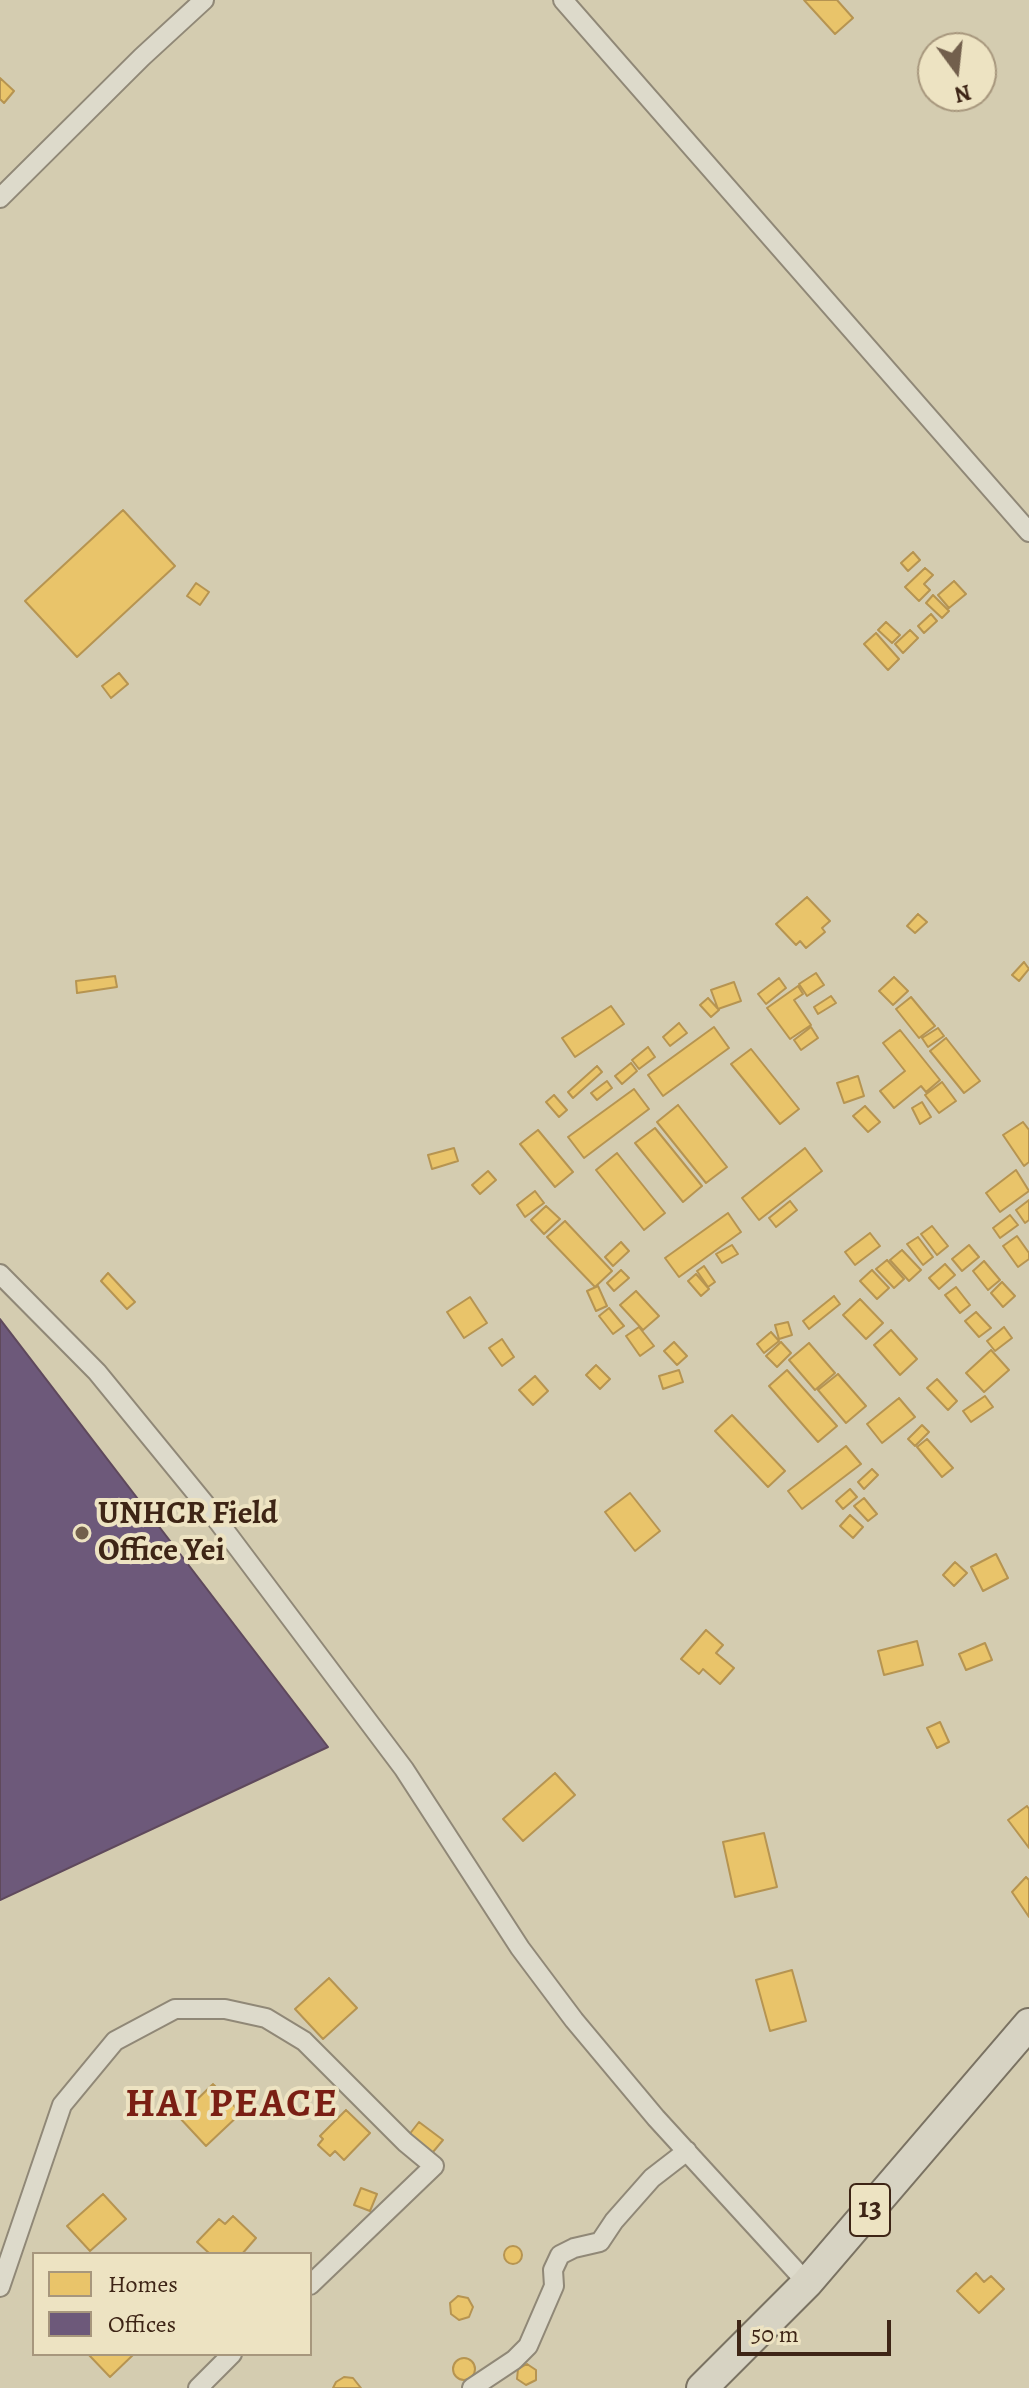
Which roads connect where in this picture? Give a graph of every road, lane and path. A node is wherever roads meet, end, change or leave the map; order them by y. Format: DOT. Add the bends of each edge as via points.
graph roads {
  1 [pos="204,0"];
  2 [pos="563,0"];
  3 [pos="0,198"];
  4 [pos="1029,532"];
  5 [pos="0,1274"];
  6 [pos="1029,2024"];
  7 [pos="687,2151"];
  8 [pos="312,2283"];
  9 [pos="807,2283"];
  10 [pos="0,2287"];
  11 [pos="230,2356"];
  12 [pos="198,2388"];
  13 [pos="472,2388"];
  14 [pos="702,2388"];
  1 -- 3 [label="street"];
  2 -- 4 [label="street"];
  5 -- 7 [label="street" via="97,1372 205,1504 404,1769 520,1948 574,2020"];
  6 -- 9 [label="main road, 13"];
  7 -- 9 [label="street"];
  7 -- 13 [label="street" via="652,2178 600,2242 560,2255 553,2270 554,2286 528,2346"];
  8 -- 10 [label="street" via="434,2166 304,2041 266,2018 225,2009 175,2009 115,2041 62,2105"];
  9 -- 14 [label="main road, 13"];
  11 -- 12 [label="street"];
}
